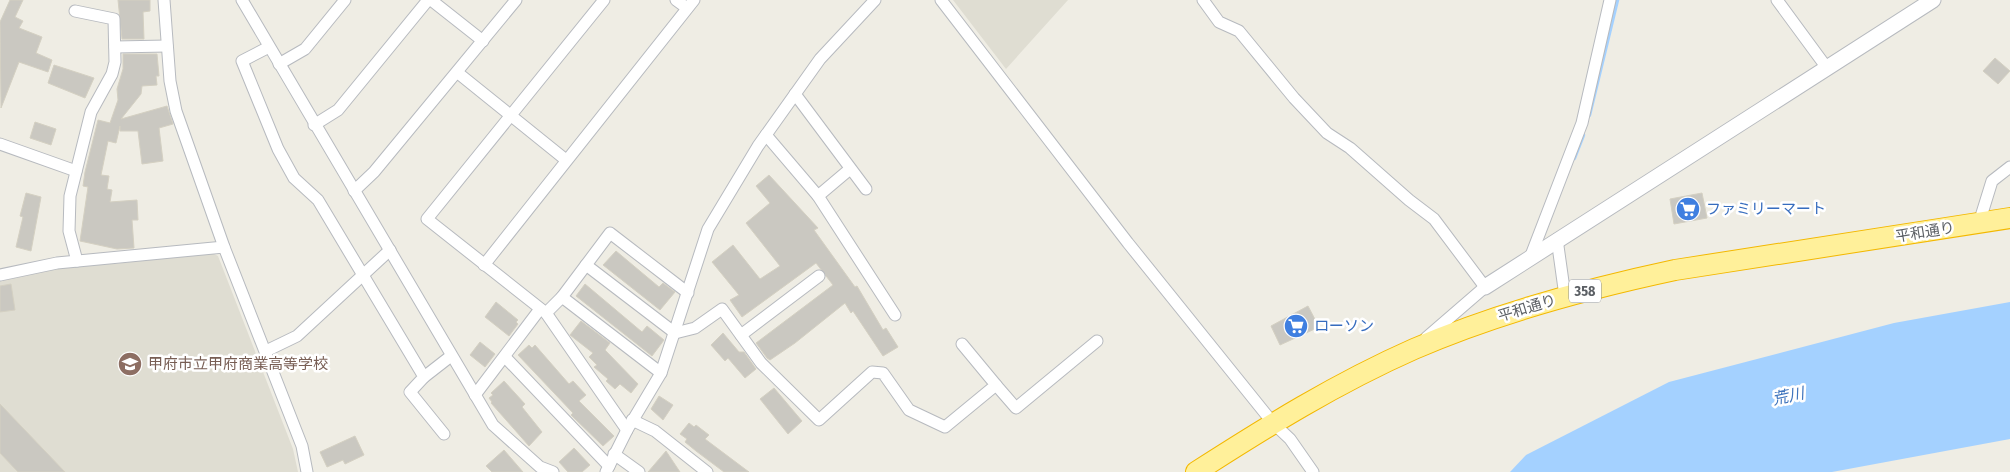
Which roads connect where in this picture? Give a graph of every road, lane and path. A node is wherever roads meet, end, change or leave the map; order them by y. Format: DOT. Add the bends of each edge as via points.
graph roads {
  1 [pos="164,0"];
  2 [pos="345,0"];
  3 [pos="429,0"];
  4 [pos="516,0"];
  5 [pos="604,0"];
  6 [pos="676,0"];
  7 [pos="875,0"];
  8 [pos="941,0"];
  9 [pos="1204,0"];
  10 [pos="1610,0"];
  11 [pos="1777,0"];
  12 [pos="1933,0"];
  13 [pos="246,1"];
  14 [pos="690,4"];
  15 [pos="75,11"];
  16 [pos="483,42"];
  17 [pos="167,46"];
  18 [pos="115,47"];
  19 [pos="269,47"];
  20 [pos="279,64"];
  21 [pos="1827,68"];
  22 [pos="458,73"];
  23 [pos="795,94"];
  24 [pos="510,116"];
  25 [pos="314,125"];
  26 [pos="766,135"];
  27 [pos="0,144"];
  28 [pos="566,160"];
  29 [pos="2010,168"];
  30 [pos="850,169"];
  31 [pos="76,171"];
  32 [pos="866,189"];
  33 [pos="354,191"];
  34 [pos="818,196"];
  35 [pos="2010,218"];
  36 [pos="1979,223"];
  37 [pos="1557,240"];
  38 [pos="224,247"];
  39 [pos="390,250"];
  40 [pos="1530,258"];
  41 [pos="77,261"];
  42 [pos="484,265"];
  43 [pos="586,265"];
  44 [pos="0,275"];
  45 [pos="362,276"];
  46 [pos="819,276"];
  47 [pos="1485,287"];
  48 [pos="688,293"];
  49 [pos="1565,296"];
  50 [pos="562,297"];
  51 [pos="543,311"];
  52 [pos="895,315"];
  53 [pos="675,333"];
  54 [pos="741,334"];
  55 [pos="1097,341"];
  56 [pos="962,344"];
  57 [pos="1413,350"];
  58 [pos="266,351"];
  59 [pos="451,356"];
  60 [pos="505,357"];
  61 [pos="661,373"];
  62 [pos="424,377"];
  63 [pos="996,384"];
  64 [pos="475,395"];
  65 [pos="1273,423"];
  66 [pos="630,425"];
  67 [pos="444,434"];
  68 [pos="614,454"];
  69 [pos="607,469"];
  70 [pos="307,472"];
  71 [pos="553,472"];
  72 [pos="640,472"];
  73 [pos="708,472"];
  74 [pos="1196,472"];
  75 [pos="1313,472"];
  1 -- 17 [label="street"];
  2 -- 20 [label="street" via="304,49"];
  3 -- 16 [label="street"];
  3 -- 25 [label="street" via="338,110"];
  4 -- 16 [label="street"];
  5 -- 24 [label="street"];
  6 -- 14 [label="street"];
  7 -- 23 [label="street" via="820,59"];
  8 -- 65 [label="street" via="1128,243"];
  9 -- 47 [label="street" via="1219,22 1239,31 1327,133 1350,148 1434,218"];
  10 -- 40 [label="street" via="1582,124"];
  11 -- 21 [label="street"];
  12 -- 21 [label="street"];
  13 -- 19 [label="street"];
  14 -- 28 [label="street"];
  15 -- 18 [label="street" via="114,19"];
  16 -- 22 [label="street"];
  17 -- 18 [label="street"];
  17 -- 38 [label="street" via="176,111"];
  18 -- 31 [label="street" via="112,74 92,112"];
  19 -- 20 [label="street"];
  19 -- 45 [label="street" via="242,61 278,149 294,178 318,200"];
  20 -- 25 [label="street"];
  21 -- 37 [label="street"];
  22 -- 24 [label="street"];
  22 -- 33 [label="street"];
  23 -- 26 [label="street"];
  23 -- 30 [label="street"];
  24 -- 28 [label="street"];
  24 -- 42 [label="street" via="427,219"];
  25 -- 33 [label="street"];
  26 -- 34 [label="street"];
  26 -- 48 [label="street" via="708,229"];
  27 -- 31 [label="street"];
  28 -- 42 [label="street"];
  29 -- 36 [label="street" via="1992,181"];
  30 -- 32 [label="street"];
  30 -- 34 [label="street"];
  31 -- 41 [label="street" via="70,196 69,231"];
  33 -- 39 [label="street"];
  34 -- 52 [label="street"];
  35 -- 36 [label="highway, 平和通り / 358"];
  36 -- 49 [label="highway, 平和通り / 358" via="1675,270"];
  37 -- 40 [label="street"];
  37 -- 49 [label="street"];
  38 -- 41 [label="street"];
  38 -- 58 [label="street"];
  39 -- 45 [label="street"];
  39 -- 59 [label="street"];
  40 -- 47 [label="street"];
  41 -- 44 [label="street"];
  42 -- 51 [label="street"];
  43 -- 48 [label="street" via="610,233"];
  43 -- 50 [label="street"];
  43 -- 53 [label="street"];
  45 -- 58 [label="street" via="297,336"];
  45 -- 62 [label="street"];
  46 -- 54 [label="street"];
  47 -- 57 [label="street"];
  48 -- 53 [label="street"];
  49 -- 57 [label="highway, 平和通り / 358"];
  50 -- 51 [label="street"];
  50 -- 61 [label="street"];
  51 -- 60 [label="street"];
  51 -- 66 [label="street"];
  53 -- 54 [label="street" via="696,328 722,309"];
  53 -- 61 [label="street"];
  54 -- 63 [label="street" via="761,363 819,420 872,372 883,374 909,410 945,427"];
  55 -- 63 [label="street" via="1016,408"];
  56 -- 63 [label="street"];
  57 -- 65 [label="highway, 平和通り / 358" via="1349,380"];
  58 -- 70 [label="street" via="302,446"];
  59 -- 62 [label="street"];
  59 -- 64 [label="street"];
  60 -- 64 [label="street"];
  60 -- 69 [label="street"];
  61 -- 66 [label="street"];
  62 -- 67 [label="street" via="410,392"];
  64 -- 71 [label="street" via="493,425 540,467"];
  65 -- 74 [label="highway, 平和通り / 358"];
  65 -- 75 [label="street" via="1290,439"];
  66 -- 68 [label="street"];
  66 -- 73 [label="street" via="655,431"];
  68 -- 69 [label="street"];
  68 -- 72 [label="street"];
}
